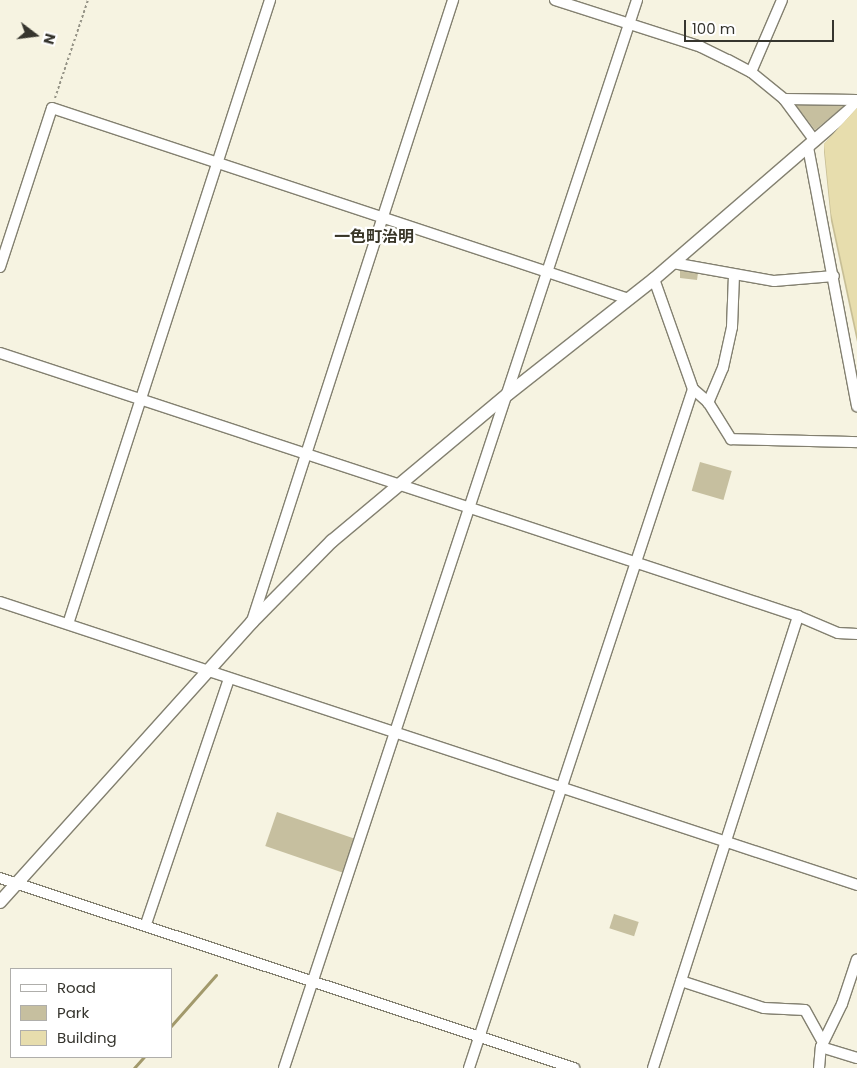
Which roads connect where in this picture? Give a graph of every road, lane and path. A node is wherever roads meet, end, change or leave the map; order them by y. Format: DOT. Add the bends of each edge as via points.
graph roads {
  1 [pos="88,0"];
  2 [pos="270,0"];
  3 [pos="453,0"];
  4 [pos="555,0"];
  5 [pos="637,0"];
  6 [pos="782,0"];
  7 [pos="629,24"];
  8 [pos="751,72"];
  9 [pos="784,100"];
  10 [pos="857,102"];
  11 [pos="52,108"];
  12 [pos="811,144"];
  13 [pos="217,162"];
  14 [pos="382,216"];
  15 [pos="672,263"];
  16 [pos="0,267"];
  17 [pos="549,270"];
  18 [pos="734,276"];
  19 [pos="834,276"];
  20 [pos="654,279"];
  21 [pos="626,298"];
  22 [pos="0,353"];
  23 [pos="693,389"];
  24 [pos="508,394"];
  25 [pos="140,399"];
  26 [pos="708,403"];
  27 [pos="857,406"];
  28 [pos="857,442"];
  29 [pos="304,454"];
  30 [pos="399,484"];
  31 [pos="472,507"];
  32 [pos="636,562"];
  33 [pos="0,602"];
  34 [pos="798,616"];
  35 [pos="252,622"];
  36 [pos="68,624"];
  37 [pos="857,634"];
  38 [pos="208,672"];
  39 [pos="228,678"];
  40 [pos="396,733"];
  41 [pos="561,787"];
  42 [pos="726,843"];
  43 [pos="0,878"];
  44 [pos="16,883"];
  45 [pos="857,885"];
  46 [pos="0,902"];
  47 [pos="146,924"];
  48 [pos="857,959"];
  49 [pos="311,981"];
  50 [pos="681,981"];
  51 [pos="479,1036"];
  52 [pos="822,1044"];
  53 [pos="857,1058"];
  54 [pos="284,1068"];
  55 [pos="469,1068"];
  56 [pos="574,1068"];
  57 [pos="654,1068"];
  58 [pos="819,1068"];
  1 -- 11 [label="path"];
  2 -- 13 [label="street"];
  3 -- 14 [label="street"];
  4 -- 7 [label="street"];
  5 -- 7 [label="street"];
  6 -- 8 [label="street"];
  7 -- 8 [label="street" via="701,47"];
  7 -- 17 [label="street"];
  8 -- 9 [label="street"];
  9 -- 10 [label="street"];
  9 -- 12 [label="street"];
  10 -- 12 [label="street"];
  11 -- 13 [label="street"];
  11 -- 16 [label="street"];
  12 -- 15 [label="street"];
  12 -- 19 [label="street"];
  13 -- 14 [label="street"];
  13 -- 25 [label="street"];
  14 -- 17 [label="street"];
  14 -- 29 [label="street"];
  15 -- 18 [label="street"];
  15 -- 20 [label="street"];
  17 -- 21 [label="street"];
  17 -- 24 [label="street"];
  18 -- 19 [label="street" via="774,281"];
  18 -- 26 [label="street" via="732,327 723,368"];
  19 -- 27 [label="street"];
  20 -- 21 [label="street"];
  20 -- 23 [label="street"];
  21 -- 24 [label="street"];
  22 -- 25 [label="street"];
  23 -- 26 [label="street"];
  23 -- 32 [label="street"];
  24 -- 30 [label="street"];
  24 -- 31 [label="street"];
  25 -- 29 [label="street"];
  25 -- 36 [label="street"];
  26 -- 28 [label="street" via="731,440"];
  29 -- 30 [label="street"];
  29 -- 35 [label="street"];
  30 -- 31 [label="street"];
  30 -- 35 [label="street" via="332,541"];
  31 -- 32 [label="street"];
  31 -- 40 [label="street"];
  32 -- 34 [label="street"];
  32 -- 41 [label="street"];
  33 -- 36 [label="street"];
  34 -- 37 [label="street" via="838,633"];
  34 -- 42 [label="street"];
  35 -- 38 [label="street"];
  36 -- 38 [label="street"];
  38 -- 39 [label="street"];
  38 -- 44 [label="street"];
  39 -- 40 [label="street"];
  39 -- 47 [label="street"];
  40 -- 41 [label="street"];
  40 -- 49 [label="street"];
  41 -- 42 [label="street"];
  41 -- 51 [label="street"];
  42 -- 45 [label="street"];
  42 -- 50 [label="street"];
  43 -- 44 [label="street"];
  44 -- 46 [label="street"];
  44 -- 47 [label="street"];
  47 -- 49 [label="street"];
  48 -- 52 [label="street" via="842,1004"];
  49 -- 51 [label="street"];
  49 -- 54 [label="street"];
  50 -- 52 [label="street" via="764,1008 804,1010"];
  50 -- 57 [label="street"];
  51 -- 55 [label="street"];
  51 -- 56 [label="street"];
  52 -- 53 [label="street"];
  52 -- 58 [label="street"];
}
